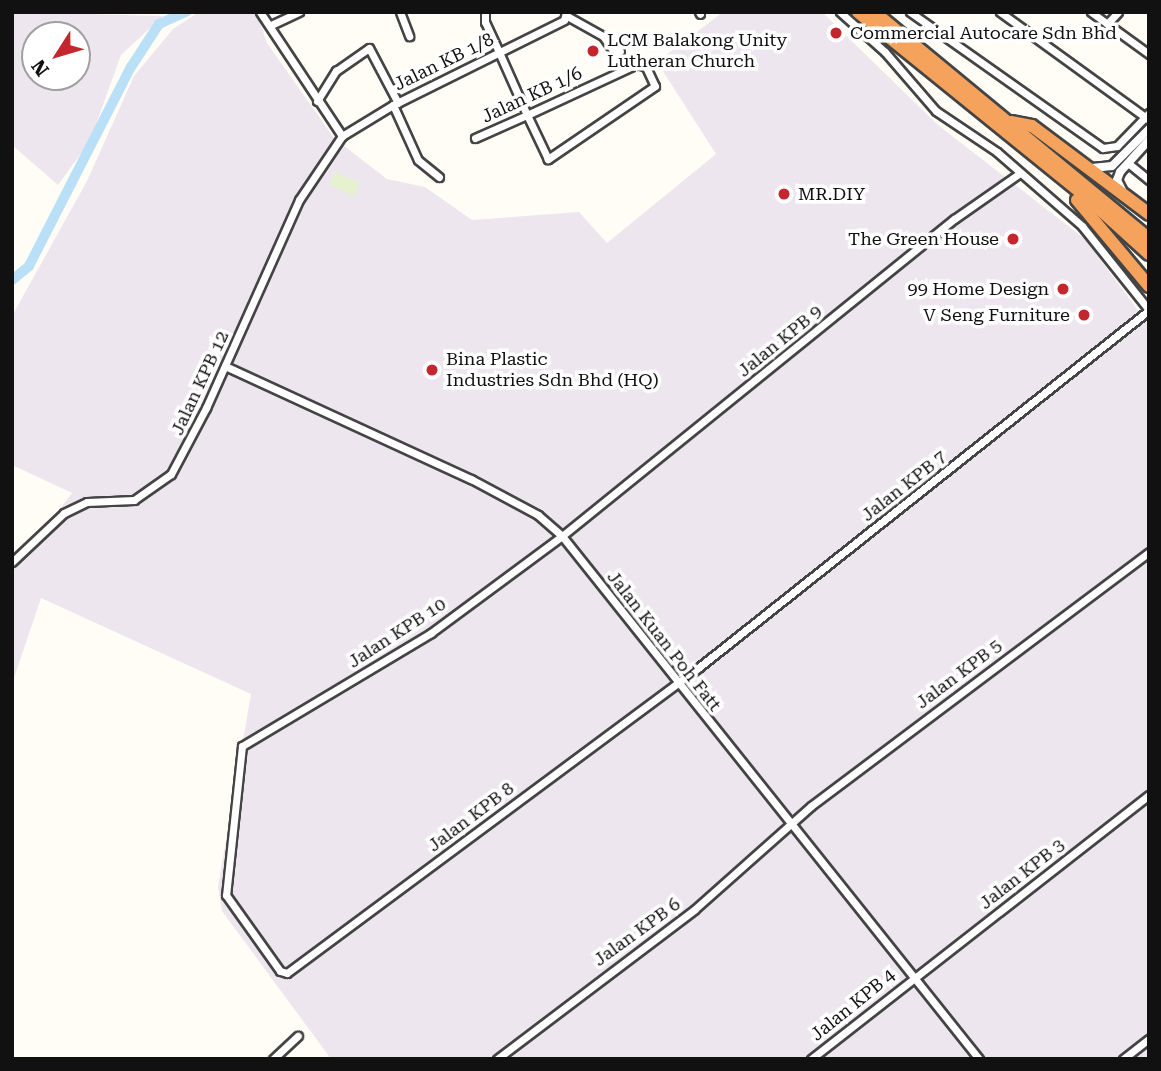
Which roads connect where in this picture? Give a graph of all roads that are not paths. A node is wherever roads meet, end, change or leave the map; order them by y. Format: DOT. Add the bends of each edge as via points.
graph roads {
  1 [pos="260,12"];
  2 [pos="299,12"];
  3 [pos="400,12"];
  4 [pos="485,12"];
  5 [pos="840,12"];
  6 [pos="858,12"];
  7 [pos="874,12"];
  8 [pos="910,12"];
  9 [pos="1000,12"];
  10 [pos="1091,12"];
  11 [pos="1118,12"];
  12 [pos="565,16"];
  13 [pos="1107,24"];
  14 [pos="271,25"];
  15 [pos="409,36"];
  16 [pos="620,51"];
  17 [pos="1148,51"];
  18 [pos="499,52"];
  19 [pos="317,101"];
  20 [pos="395,104"];
  21 [pos="527,115"];
  22 [pos="1148,116"];
  23 [pos="1011,122"];
  24 [pos="1149,129"];
  25 [pos="342,136"];
  26 [pos="475,138"];
  27 [pos="1149,140"];
  28 [pos="1044,162"];
  29 [pos="1128,163"];
  30 [pos="1083,164"];
  31 [pos="1020,173"];
  32 [pos="439,177"];
  33 [pos="1149,180"];
  34 [pos="1133,200"];
  35 [pos="1149,214"];
  36 [pos="1149,239"];
  37 [pos="1149,254"];
  38 [pos="1149,286"];
  39 [pos="1149,310"];
  40 [pos="225,366"];
  41 [pos="562,536"];
  42 [pos="1149,552"];
  43 [pos="12,562"];
  44 [pos="677,683"];
  45 [pos="1149,795"];
  46 [pos="790,824"];
  47 [pos="283,973"];
  48 [pos="914,976"];
  49 [pos="298,1036"];
  50 [pos="1149,1039"];
  51 [pos="276,1057"];
  52 [pos="497,1059"];
  53 [pos="811,1059"];
  54 [pos="979,1059"];
  55 [pos="1123,1059"];
  1 -- 14 [label="street"];
  2 -- 14 [label="street"];
  3 -- 15 [label="street"];
  4 -- 18 [label="street"];
  5 -- 31 [label="street" via="886,52 936,111 990,146"];
  6 -- 28 [label="highway"];
  7 -- 23 [label="highway"];
  8 -- 22 [label="street" via="1103,148 1117,146"];
  9 -- 22 [label="street"];
  10 -- 13 [label="street"];
  11 -- 13 [label="street"];
  12 -- 16 [label="street" via="603,36 614,52"];
  12 -- 18 [label="street, Jalan KB 1/8"];
  13 -- 17 [label="street"];
  14 -- 19 [label="street"];
  18 -- 20 [label="street, Jalan KB 1/8"];
  18 -- 21 [label="street"];
  19 -- 20 [label="street" via="336,71 369,48"];
  19 -- 25 [label="street"];
  20 -- 25 [label="street, Jalan KB 1/8"];
  20 -- 32 [label="street" via="418,160"];
  21 -- 21 [label="street, Jalan KB 1/6" via="641,63 654,81 652,89 548,159"];
  21 -- 26 [label="street, Jalan KB 1/6"];
  23 -- 30 [label="highway" via="1032,126"];
  23 -- 36 [label="highway"];
  24 -- 30 [label="street" via="1105,170"];
  25 -- 40 [label="street, Jalan KPB 12" via="299,200"];
  27 -- 29 [label="street"];
  28 -- 37 [label="highway"];
  28 -- 38 [label="highway" via="1055,181 1107,231"];
  29 -- 33 [label="street"];
  29 -- 34 [label="street" via="1117,180"];
  30 -- 34 [label="highway"];
  31 -- 39 [label="street" via="1082,226"];
  31 -- 41 [label="street, Jalan KPB 9" via="954,219"];
  34 -- 35 [label="highway"];
  39 -- 44 [label="street, Jalan KPB 7"];
  40 -- 41 [label="street, Jalan Kuan Poh Fatt" via="471,479 538,516"];
  40 -- 43 [label="street, Jalan KPB 12" via="171,474 134,500 87,502 64,513"];
  41 -- 44 [label="street, Jalan Kuan Poh Fatt"];
  41 -- 47 [label="street, Jalan KPB 10" via="430,633 242,746 226,895"];
  42 -- 46 [label="street, Jalan KPB 5"];
  44 -- 46 [label="street, Jalan Kuan Poh Fatt"];
  44 -- 47 [label="street, Jalan KPB 8"];
  45 -- 48 [label="street, Jalan KPB 3"];
  46 -- 48 [label="street, Jalan Kuan Poh Fatt"];
  46 -- 52 [label="street, Jalan KPB 6" via="695,909"];
  48 -- 53 [label="street, Jalan KPB 4"];
  48 -- 54 [label="street, Jalan Kuan Poh Fatt"];
  49 -- 51 [label="street"];
  50 -- 55 [label="street"];
}
